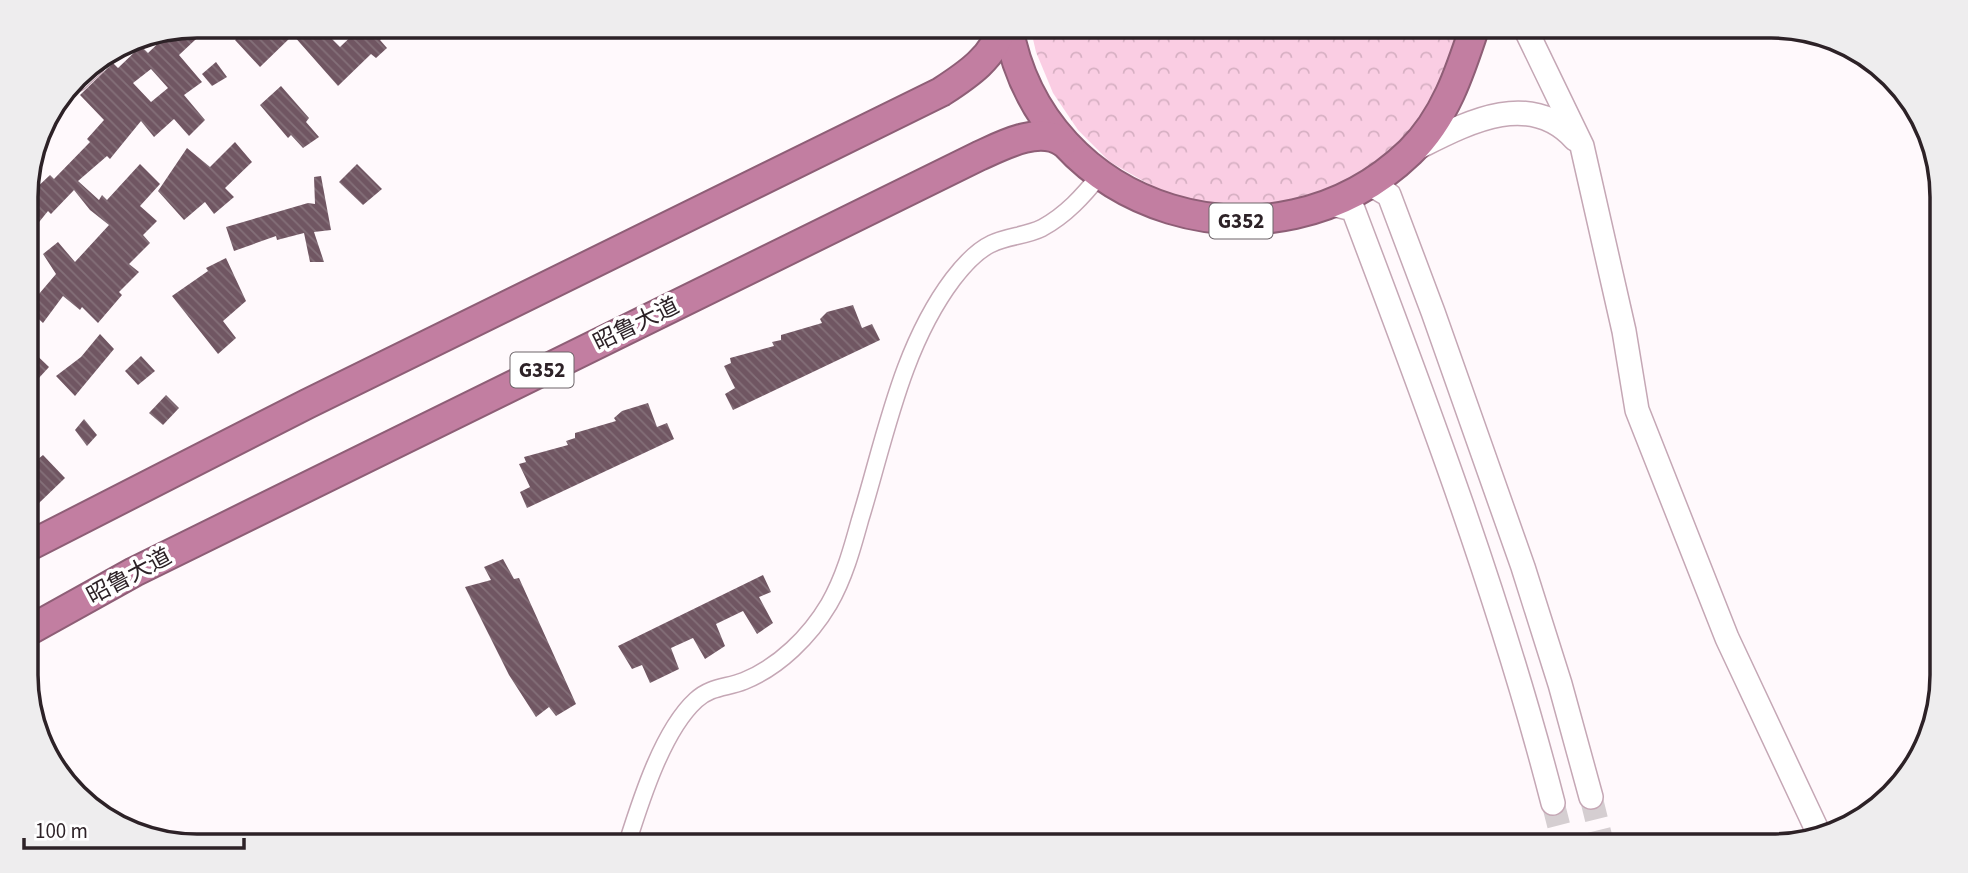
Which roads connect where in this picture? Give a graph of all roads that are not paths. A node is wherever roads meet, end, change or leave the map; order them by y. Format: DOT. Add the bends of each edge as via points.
graph roads {
  1 [pos="998,38"];
  2 [pos="1011,38"];
  3 [pos="1471,38"];
  4 [pos="1530,38"];
  5 [pos="1063,142"];
  6 [pos="1582,146"];
  7 [pos="1411,151"];
  8 [pos="1100,175"];
  9 [pos="1370,184"];
  10 [pos="1332,204"];
  11 [pos="38,541"];
  12 [pos="38,625"];
  13 [pos="1591,797"];
  14 [pos="1553,803"];
  15 [pos="1816,827"];
  16 [pos="630,834"];
  1 -- 11 [label="highway" via="973,70 941,92"];
  2 -- 5 [label="highway, G352" via="1033,99"];
  3 -- 7 [label="highway, G352" via="1454,91"];
  4 -- 6 [label="main road"];
  5 -- 8 [label="highway, G352"];
  5 -- 12 [label="highway, 昭鲁大道 / G352" via="1054,136 1015,140 979,156 134,572"];
  6 -- 7 [label="main road" via="1561,123 1530,114 1499,114 1471,121"];
  6 -- 15 [label="main road" via="1619,306 1637,410 1727,638"];
  7 -- 9 [label="highway, G352"];
  8 -- 10 [label="highway, G352" via="1142,200 1188,216 1236,222 1285,218"];
  8 -- 16 [label="street" via="1061,216 1040,229 991,244 971,258 947,288 916,340 848,561 828,604 800,642 763,672 717,686 696,700 647,778"];
  9 -- 10 [label="highway, G352"];
  9 -- 13 [label="main road" via="1389,195 1433,312 1523,567"];
  10 -- 14 [label="main road" via="1353,209 1397,325 1486,579"];
}
